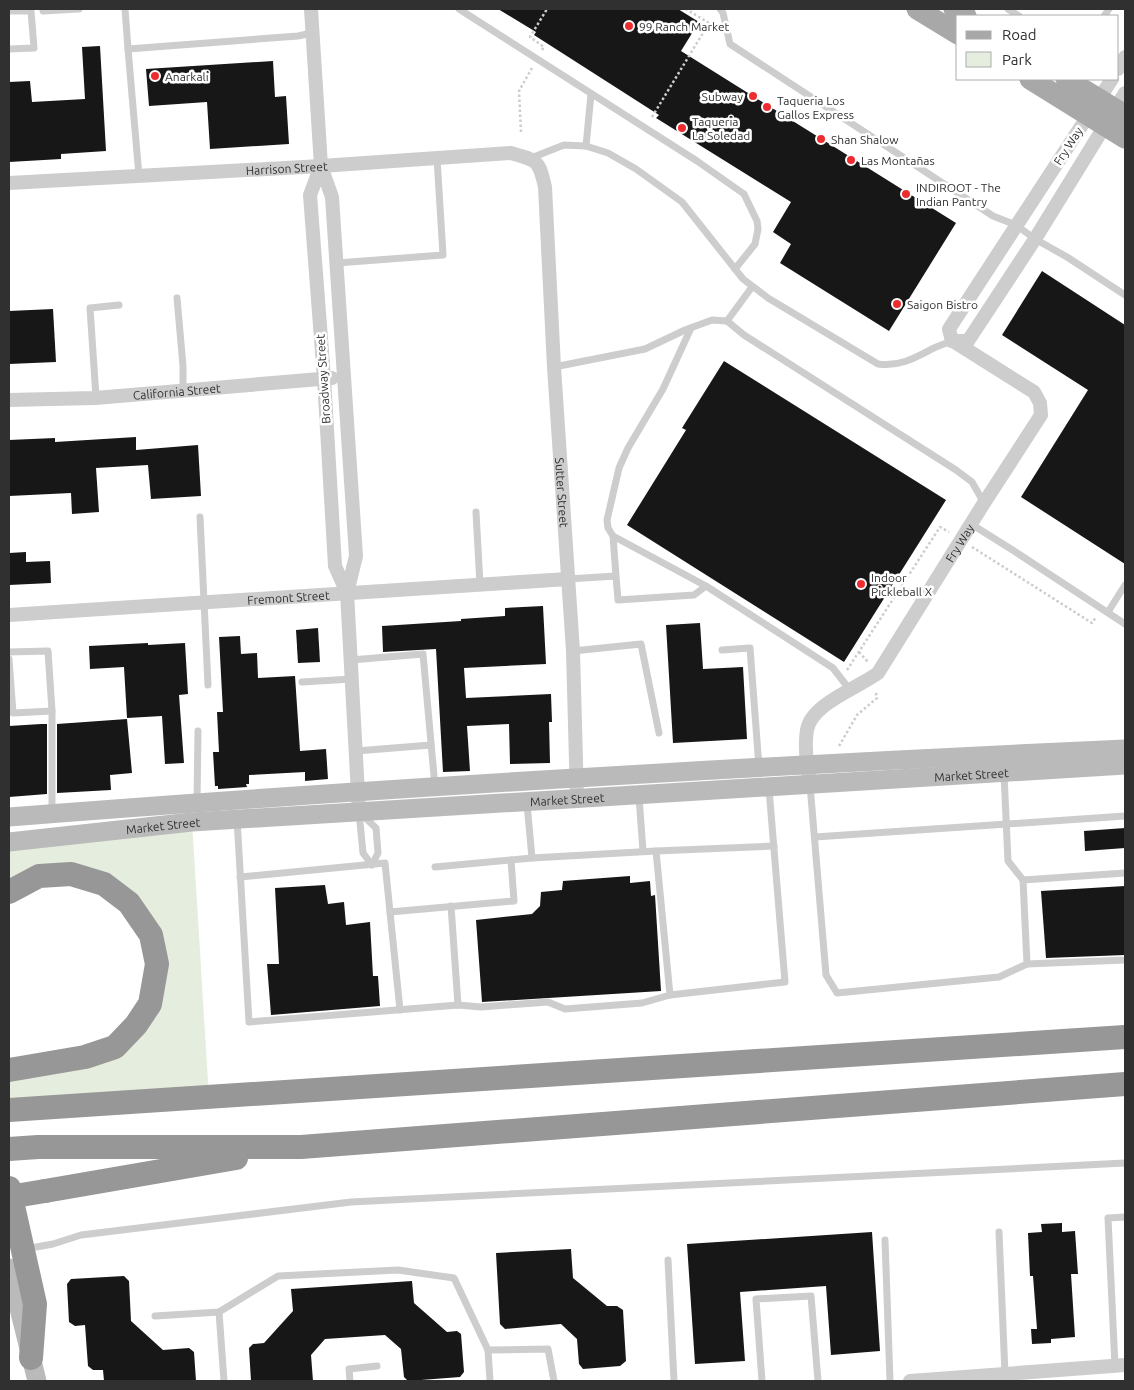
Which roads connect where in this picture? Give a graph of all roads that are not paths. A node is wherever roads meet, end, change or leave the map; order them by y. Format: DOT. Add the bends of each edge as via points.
graph roads {
  1 [pos="79,9"];
  2 [pos="125,9"];
  3 [pos="311,9"];
  4 [pos="458,9"];
  5 [pos="720,9"];
  6 [pos="918,9"];
  7 [pos="9,11"];
  8 [pos="43,11"];
  9 [pos="312,33"];
  10 [pos="956,33"];
  11 [pos="9,49"];
  12 [pos="128,49"];
  13 [pos="1033,80"];
  14 [pos="1067,80"];
  15 [pos="1112,80"];
  16 [pos="591,94"];
  17 [pos="1110,109"];
  18 [pos="1125,138"];
  19 [pos="586,146"];
  20 [pos="437,158"];
  21 [pos="531,158"];
  22 [pos="321,166"];
  23 [pos="139,176"];
  24 [pos="9,183"];
  25 [pos="1016,225"];
  26 [pos="1035,239"];
  27 [pos="337,263"];
  28 [pos="735,268"];
  29 [pos="752,287"];
  30 [pos="1125,295"];
  31 [pos="177,298"];
  32 [pos="119,305"];
  33 [pos="727,321"];
  34 [pos="691,328"];
  35 [pos="952,341"];
  36 [pos="554,367"];
  37 [pos="343,377"];
  38 [pos="324,378"];
  39 [pos="183,389"];
  40 [pos="96,398"];
  41 [pos="9,400"];
  42 [pos="984,503"];
  43 [pos="476,512"];
  44 [pos="200,517"];
  45 [pos="971,524"];
  46 [pos="613,536"];
  47 [pos="616,576"];
  48 [pos="568,579"];
  49 [pos="480,585"];
  50 [pos="1125,585"];
  51 [pos="706,586"];
  52 [pos="347,593"];
  53 [pos="205,602"];
  54 [pos="1105,610"];
  55 [pos="9,615"];
  56 [pos="1125,624"];
  57 [pos="722,650"];
  58 [pos="572,651"];
  59 [pos="9,652"];
  60 [pos="9,660"];
  61 [pos="351,660"];
  62 [pos="352,679"];
  63 [pos="302,682"];
  64 [pos="208,685"];
  65 [pos="850,690"];
  66 [pos="52,711"];
  67 [pos="198,731"];
  68 [pos="659,733"];
  69 [pos="431,744"];
  70 [pos="1125,749"];
  71 [pos="356,751"];
  72 [pos="807,764"];
  73 [pos="1125,765"];
  74 [pos="759,768"];
  75 [pos="1004,773"];
  76 [pos="577,779"];
  77 [pos="810,784"];
  78 [pos="435,787"];
  79 [pos="769,787"];
  80 [pos="358,792"];
  81 [pos="639,795"];
  82 [pos="577,798"];
  83 [pos="526,802"];
  84 [pos="197,803"];
  85 [pos="360,812"];
  86 [pos="52,814"];
  87 [pos="1125,816"];
  88 [pos="9,817"];
  89 [pos="237,819"];
  90 [pos="198,822"];
  91 [pos="1006,825"];
  92 [pos="815,837"];
  93 [pos="9,842"];
  94 [pos="774,846"];
  95 [pos="643,851"];
  96 [pos="656,851"];
  97 [pos="532,858"];
  98 [pos="511,860"];
  99 [pos="372,864"];
  100 [pos="435,867"];
  101 [pos="1125,873"];
  102 [pos="240,877"];
  103 [pos="1023,880"];
  104 [pos="9,892"];
  105 [pos="450,906"];
  106 [pos="390,912"];
  107 [pos="1125,960"];
  108 [pos="1027,964"];
  109 [pos="670,995"];
  110 [pos="458,1005"];
  111 [pos="400,1010"];
  112 [pos="1125,1037"];
  113 [pos="13,1069"];
  114 [pos="1125,1084"];
  115 [pos="18,1110"];
  116 [pos="301,1147"];
  117 [pos="9,1149"];
  118 [pos="1125,1163"];
  119 [pos="9,1188"];
  120 [pos="9,1196"];
  121 [pos="1125,1217"];
  122 [pos="999,1232"];
  123 [pos="886,1240"];
  124 [pos="16,1258"];
  125 [pos="668,1260"];
  126 [pos="219,1312"];
  127 [pos="155,1316"];
  128 [pos="488,1350"];
  129 [pos="32,1358"];
  130 [pos="377,1366"];
  131 [pos="1120,1366"];
  132 [pos="1005,1374"];
  133 [pos="945,1380"];
  134 [pos="37,1381"];
  135 [pos="224,1381"];
  136 [pos="350,1381"];
  137 [pos="490,1381"];
  138 [pos="554,1381"];
  139 [pos="674,1381"];
  140 [pos="762,1381"];
  141 [pos="818,1381"];
  142 [pos="890,1381"];
  143 [pos="910,1381"];
  1 -- 8 [label="lane"];
  2 -- 12 [label="lane"];
  3 -- 9 [label="street, Broadway Street"];
  4 -- 16 [label="lane"];
  5 -- 25 [label="lane" via="730,44 992,216"];
  6 -- 10 [label="main road"];
  7 -- 11 [label="lane" via="30,11 34,48"];
  9 -- 12 [label="lane"];
  9 -- 22 [label="street, Broadway Street"];
  12 -- 23 [label="lane"];
  13 -- 17 [label="main road"];
  14 -- 17 [label="main road"];
  15 -- 17 [label="street, Fry Way"];
  16 -- 19 [label="lane"];
  16 -- 28 [label="lane" via="744,194 758,228 755,244"];
  17 -- 18 [label="main road"];
  17 -- 25 [label="street, Fry Way"];
  17 -- 26 [label="street, Fry Way"];
  19 -- 21 [label="lane" via="564,145"];
  19 -- 28 [label="lane" via="608,153 636,169 682,202"];
  20 -- 21 [label="street, Harrison Street" via="511,153"];
  20 -- 22 [label="street, Harrison Street"];
  20 -- 27 [label="lane" via="443,255"];
  21 -- 36 [label="street, Sutter Street" via="540,167 546,187"];
  22 -- 23 [label="street, Harrison Street"];
  22 -- 27 [label="street, Broadway Street" via="331,192"];
  22 -- 38 [label="street, Broadway Street" via="310,196"];
  23 -- 24 [label="street, Harrison Street"];
  25 -- 26 [label="lane"];
  25 -- 35 [label="street, Fry Way" via="949,329"];
  26 -- 30 [label="lane"];
  26 -- 35 [label="street, Fry Way" via="968,341"];
  27 -- 37 [label="street, Broadway Street"];
  28 -- 29 [label="lane"];
  29 -- 33 [label="lane"];
  29 -- 35 [label="lane" via="878,364 903,363"];
  31 -- 39 [label="lane"];
  32 -- 40 [label="lane" via="90,308"];
  33 -- 34 [label="lane" via="712,320"];
  33 -- 42 [label="lane" via="956,470 972,482"];
  34 -- 36 [label="lane" via="645,348"];
  34 -- 46 [label="lane" via="663,389 619,468 607,520"];
  35 -- 42 [label="street, Fry Way" via="1034,392 1040,404 1040,415"];
  36 -- 48 [label="street, Sutter Street"];
  37 -- 38 [label="street, California Street"];
  37 -- 52 [label="street, Broadway Street" via="356,556"];
  38 -- 39 [label="street, California Street"];
  38 -- 52 [label="street, Broadway Street" via="335,566"];
  39 -- 40 [label="street, California Street"];
  40 -- 41 [label="street, California Street"];
  42 -- 45 [label="street, Fry Way"];
  43 -- 49 [label="lane"];
  44 -- 53 [label="lane"];
  45 -- 54 [label="lane"];
  45 -- 65 [label="street, Fry Way" via="878,673"];
  46 -- 47 [label="lane"];
  46 -- 51 [label="lane"];
  47 -- 48 [label="lane"];
  47 -- 51 [label="lane" via="618,600 694,595"];
  48 -- 49 [label="street, Fremont Street"];
  48 -- 58 [label="street, Sutter Street"];
  49 -- 52 [label="street, Fremont Street"];
  50 -- 54 [label="lane"];
  51 -- 65 [label="lane" via="833,668"];
  52 -- 53 [label="street, Fremont Street"];
  52 -- 61 [label="street, Broadway Street"];
  53 -- 55 [label="street, Fremont Street"];
  53 -- 64 [label="lane"];
  54 -- 56 [label="lane"];
  57 -- 74 [label="lane" via="750,648"];
  58 -- 68 [label="lane" via="640,644"];
  58 -- 76 [label="street, Sutter Street"];
  59 -- 66 [label="lane" via="48,651"];
  60 -- 66 [label="lane" via="13,713"];
  61 -- 62 [label="street, Broadway Street"];
  61 -- 69 [label="lane" via="423,654"];
  62 -- 63 [label="lane"];
  62 -- 71 [label="street, Broadway Street"];
  65 -- 72 [label="street, Fry Way" via="811,717 806,730"];
  66 -- 86 [label="lane"];
  67 -- 84 [label="lane"];
  69 -- 71 [label="lane"];
  69 -- 78 [label="lane"];
  70 -- 72 [label="main road, Market Street"];
  71 -- 80 [label="street, Broadway Street"];
  72 -- 74 [label="main road, Market Street"];
  72 -- 77 [label="street, Fry Way"];
  73 -- 75 [label="main road, Market Street"];
  74 -- 76 [label="main road, Market Street"];
  75 -- 77 [label="main road, Market Street"];
  75 -- 91 [label="lane"];
  76 -- 78 [label="main road, Market Street"];
  76 -- 82 [label="street, Sutter Street"];
  77 -- 79 [label="main road, Market Street"];
  77 -- 92 [label="lane"];
  78 -- 80 [label="main road, Market Street"];
  79 -- 81 [label="main road, Market Street"];
  79 -- 94 [label="lane"];
  80 -- 84 [label="main road, Market Street"];
  80 -- 85 [label="street, Broadway Street"];
  81 -- 82 [label="main road, Market Street"];
  81 -- 95 [label="lane"];
  82 -- 83 [label="main road, Market Street"];
  83 -- 85 [label="main road, Market Street"];
  83 -- 97 [label="lane"];
  84 -- 86 [label="main road, Market Street"];
  84 -- 90 [label="lane"];
  85 -- 89 [label="main road, Market Street"];
  85 -- 99 [label="lane" via="362,853"];
  85 -- 99 [label="lane" via="376,828 378,853"];
  86 -- 88 [label="main road, Market Street"];
  87 -- 91 [label="lane"];
  89 -- 90 [label="main road, Market Street"];
  89 -- 102 [label="lane"];
  90 -- 93 [label="main road, Market Street"];
  91 -- 92 [label="lane"];
  91 -- 103 [label="lane" via="1008,861"];
  92 -- 108 [label="lane" via="826,975 837,993 999,977"];
  94 -- 96 [label="lane"];
  94 -- 109 [label="lane" via="785,982"];
  95 -- 96 [label="lane"];
  95 -- 97 [label="lane"];
  96 -- 109 [label="lane"];
  97 -- 98 [label="lane"];
  98 -- 100 [label="lane"];
  98 -- 105 [label="lane" via="514,901"];
  99 -- 102 [label="lane"];
  99 -- 106 [label="lane" via="386,863"];
  101 -- 103 [label="lane"];
  102 -- 111 [label="lane" via="249,1022"];
  103 -- 108 [label="lane"];
  104 -- 113 [label="highway" via="38,876 71,874 104,884 129,903 151,935 157,964 150,1004 115,1047 85,1057"];
  105 -- 106 [label="lane"];
  105 -- 110 [label="lane"];
  106 -- 111 [label="lane"];
  107 -- 108 [label="lane"];
  109 -- 110 [label="lane" via="642,1003 566,1009 548,1002 481,1007"];
  110 -- 111 [label="lane"];
  112 -- 115 [label="highway"];
  114 -- 116 [label="highway"];
  116 -- 117 [label="highway"];
  116 -- 120 [label="highway, bridge"];
  118 -- 124 [label="lane" via="351,1202 81,1235"];
  119 -- 124 [label="highway"];
  121 -- 131 [label="lane" via="1108,1218"];
  122 -- 132 [label="lane"];
  123 -- 142 [label="lane"];
  124 -- 129 [label="highway" via="35,1304"];
  125 -- 139 [label="lane"];
  126 -- 127 [label="lane"];
  126 -- 128 [label="lane" via="278,1276 398,1270 454,1278"];
  126 -- 135 [label="lane"];
  128 -- 137 [label="lane"];
  128 -- 138 [label="lane" via="548,1349"];
  129 -- 134 [label="main road"];
  130 -- 136 [label="lane" via="349,1369"];
  131 -- 132 [label="street"];
  132 -- 133 [label="street"];
  133 -- 143 [label="street"];
  140 -- 141 [label="lane" via="756,1299 811,1296"];
}
